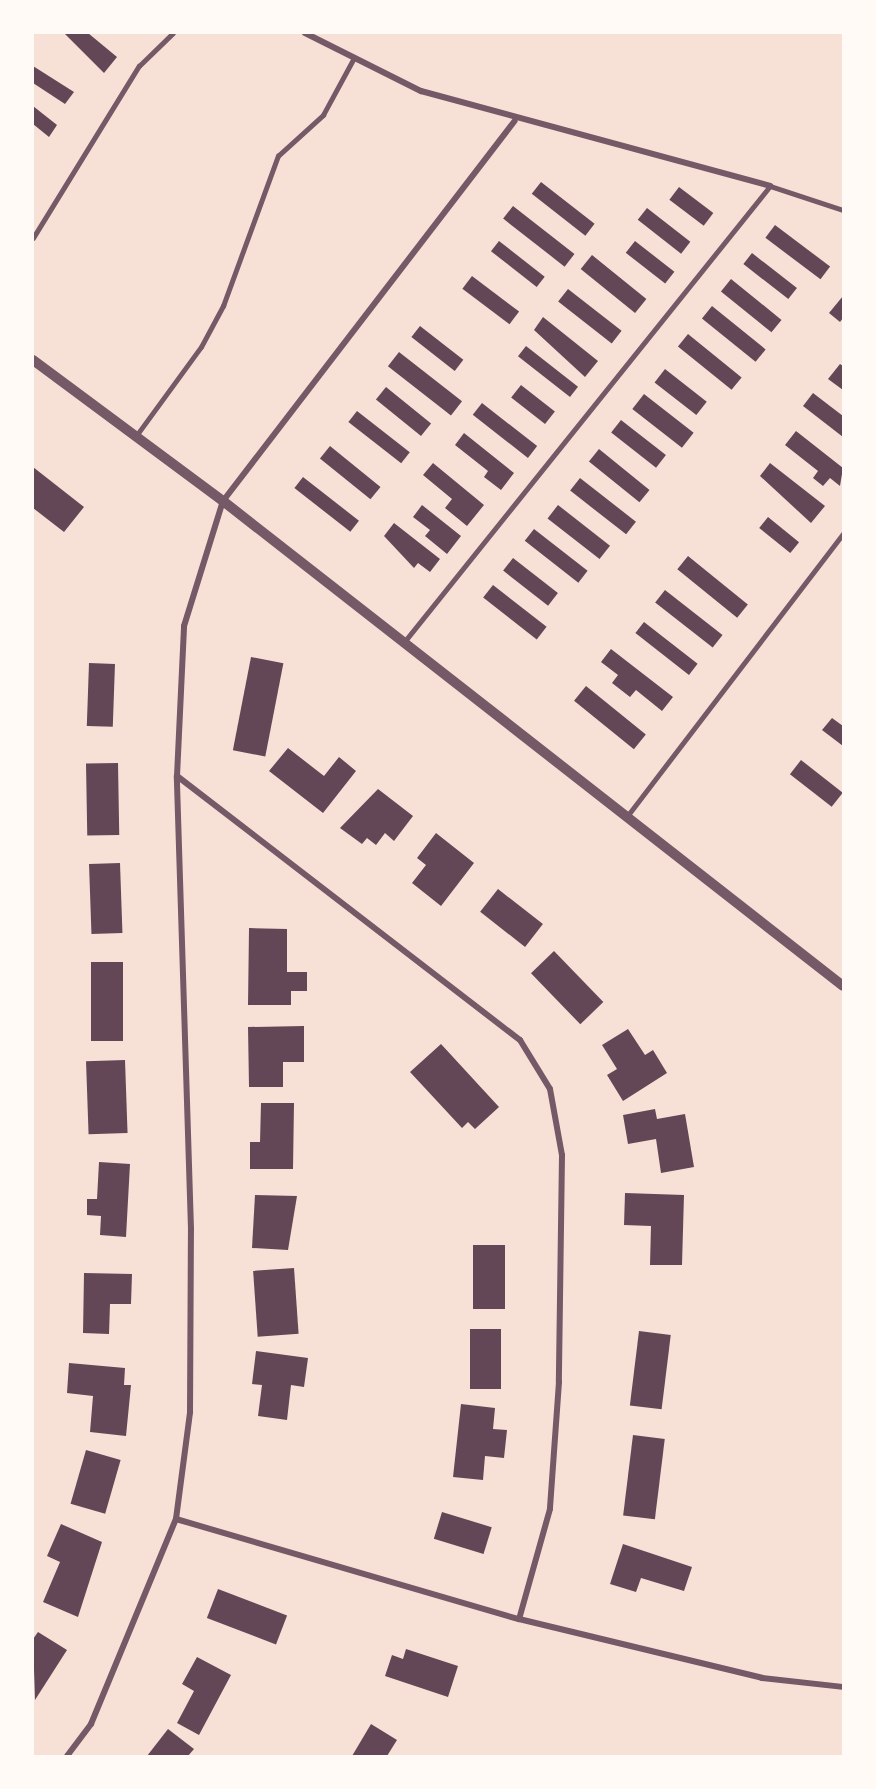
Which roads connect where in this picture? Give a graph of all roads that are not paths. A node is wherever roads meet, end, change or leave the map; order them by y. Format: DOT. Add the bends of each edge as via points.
graph roads {
  1 [pos="173,33"];
  2 [pos="305,33"];
  3 [pos="354,58"];
  4 [pos="515,121"];
  5 [pos="770,186"];
  6 [pos="843,210"];
  7 [pos="33,238"];
  8 [pos="33,360"];
  9 [pos="136,436"];
  10 [pos="223,501"];
  11 [pos="843,534"];
  12 [pos="404,643"];
  13 [pos="177,776"];
  14 [pos="625,819"];
  15 [pos="843,986"];
  16 [pos="176,1520"];
  17 [pos="519,1619"];
  18 [pos="843,1687"];
  19 [pos="67,1756"];
  1 -- 7 [label="lane" via="139,66"];
  2 -- 3 [label="street"];
  3 -- 4 [label="street" via="421,91"];
  3 -- 9 [label="lane" via="323,116 278,156 223,306 201,347"];
  4 -- 5 [label="street"];
  4 -- 10 [label="street"];
  5 -- 6 [label="lane"];
  5 -- 12 [label="lane"];
  8 -- 9 [label="street"];
  9 -- 10 [label="street"];
  10 -- 12 [label="street"];
  10 -- 13 [label="street" via="184,626"];
  11 -- 14 [label="lane"];
  12 -- 14 [label="street"];
  13 -- 16 [label="street" via="191,1241 190,1412"];
  13 -- 17 [label="street" via="520,1040 550,1089 562,1155 560,1382 550,1509"];
  14 -- 15 [label="street"];
  16 -- 17 [label="street"];
  16 -- 19 [label="street" via="91,1724"];
  17 -- 18 [label="street" via="762,1678"];
}
